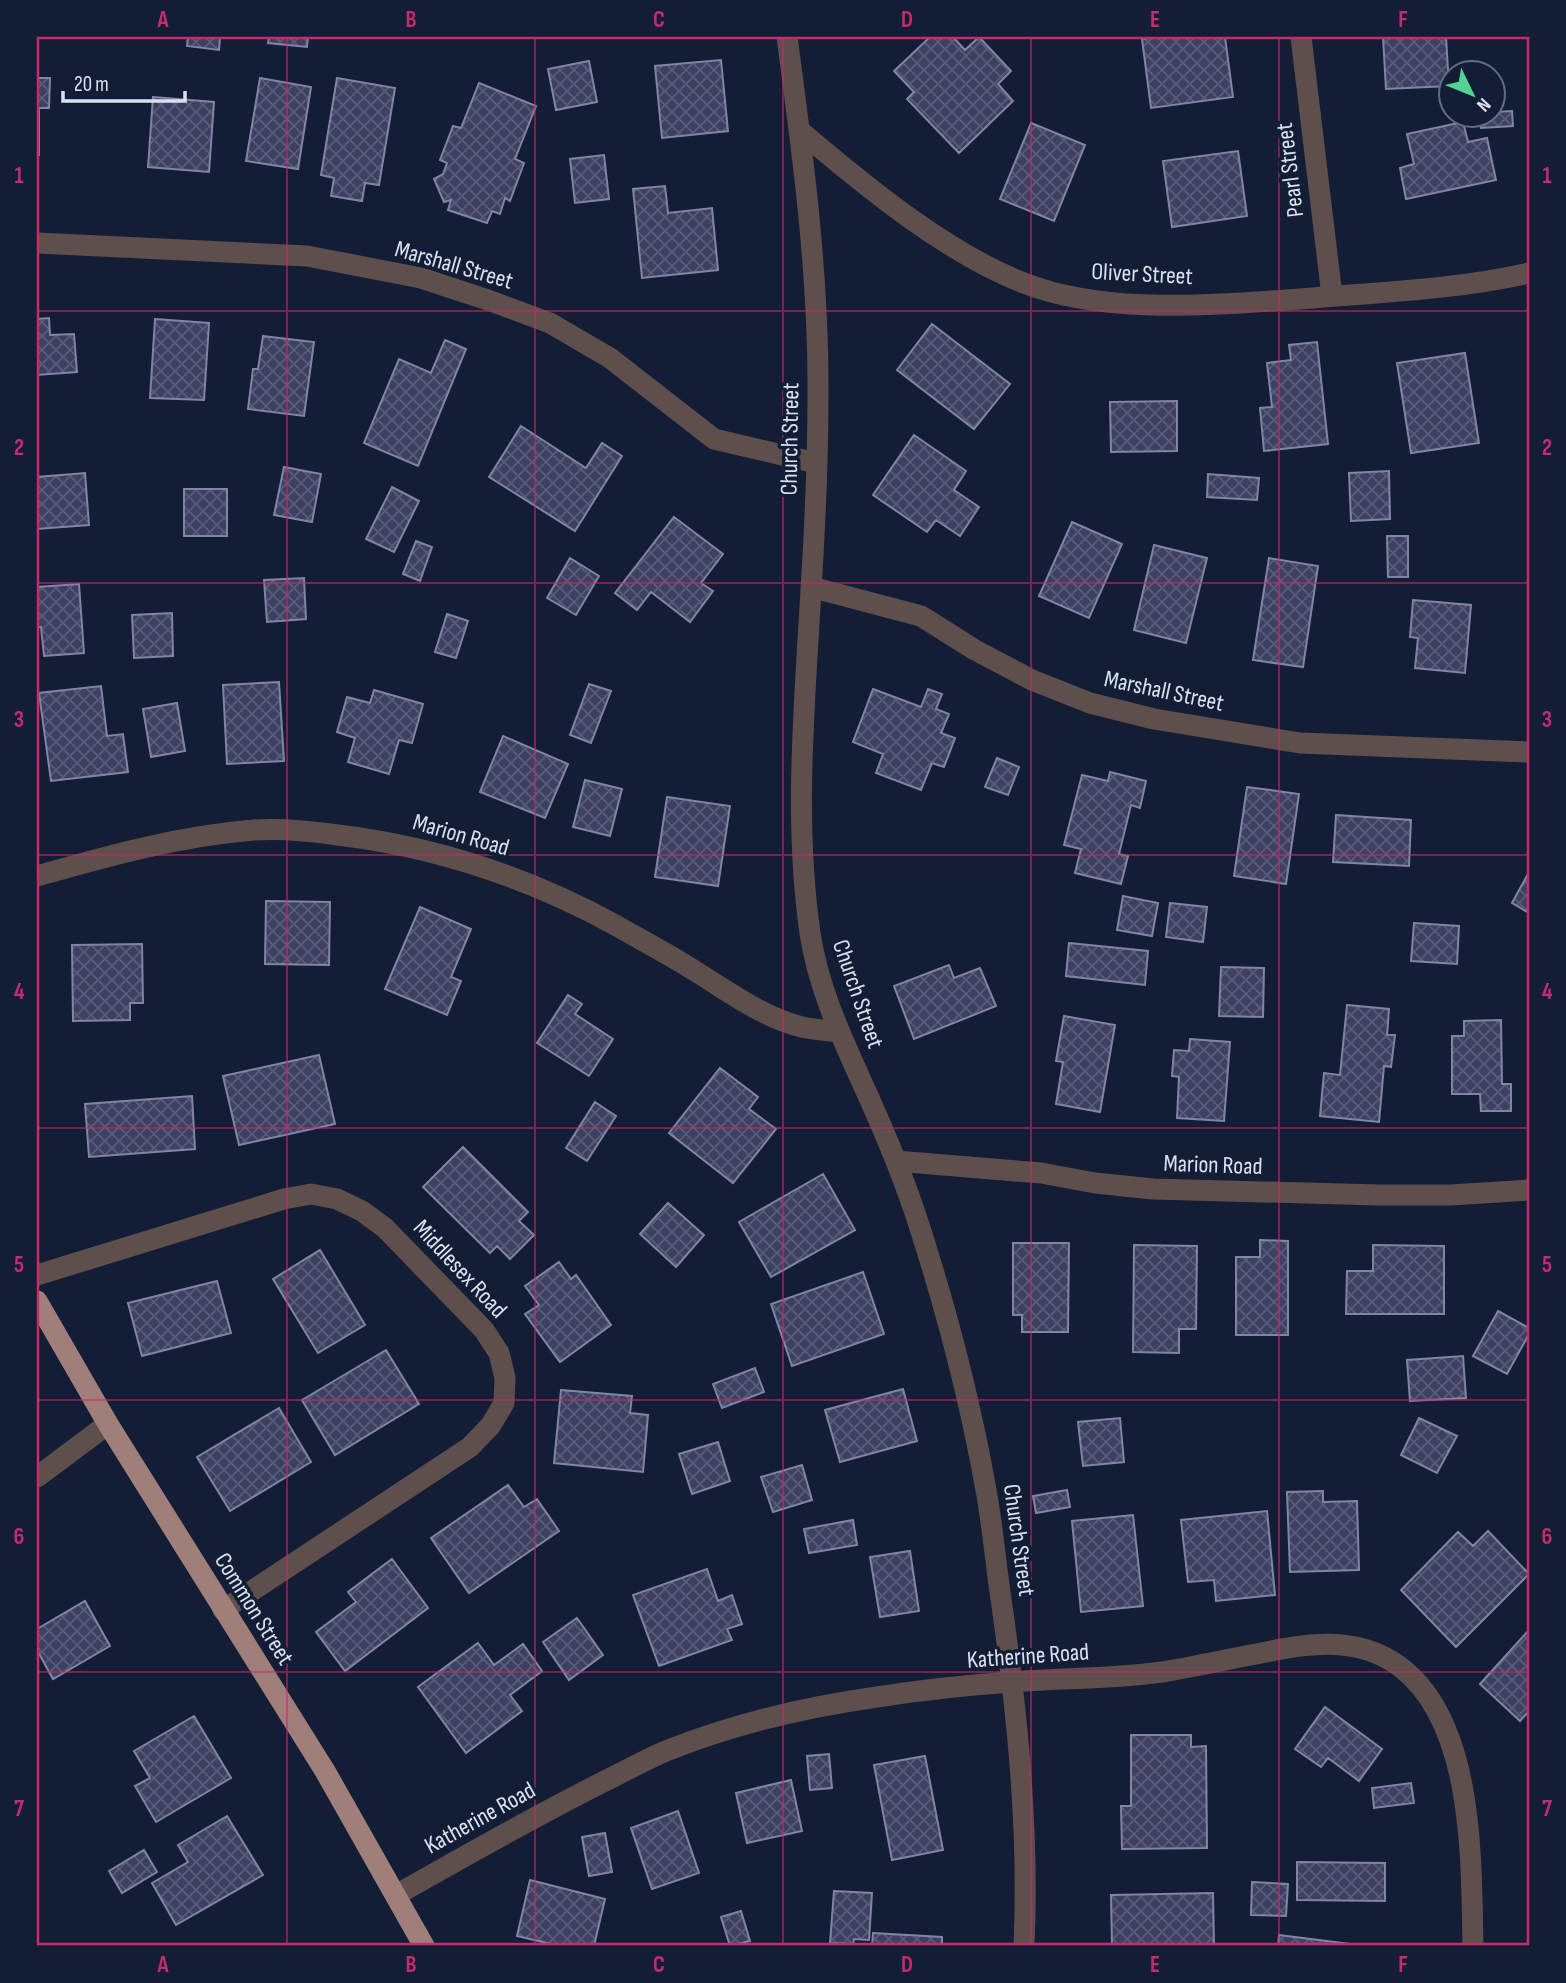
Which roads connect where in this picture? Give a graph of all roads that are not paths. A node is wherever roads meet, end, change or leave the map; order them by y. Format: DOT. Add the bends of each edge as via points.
graph roads {
  1 [pos="787,37"];
  2 [pos="1301,37"];
  3 [pos="799,130"];
  4 [pos="37,243"];
  5 [pos="1529,273"];
  6 [pos="1332,296"];
  7 [pos="816,463"];
  8 [pos="811,587"];
  9 [pos="1529,752"];
  10 [pos="37,876"];
  11 [pos="839,1032"];
  12 [pos="896,1161"];
  13 [pos="1529,1189"];
  14 [pos="37,1275"];
  15 [pos="37,1301"];
  16 [pos="108,1424"];
  17 [pos="37,1477"];
  18 [pos="223,1611"];
  19 [pos="1013,1682"];
  20 [pos="396,1895"];
  21 [pos="424,1946"];
  22 [pos="1024,1946"];
  23 [pos="1473,1946"];
  1 -- 3 [label="street, Church Street"];
  2 -- 6 [label="street, Pearl Street"];
  3 -- 6 [label="street, Oliver Street" via="940,238 1038,288 1090,299 1151,304"];
  3 -- 7 [label="street, Church Street" via="816,283"];
  4 -- 7 [label="street, Marshall Street" via="307,256 421,278 550,323 610,358 714,439"];
  5 -- 6 [label="street, Oliver Street" via="1423,290"];
  7 -- 8 [label="street, Church Street"];
  8 -- 9 [label="street, Marshall Street" via="921,616 1032,680 1090,703 1154,719 1300,743"];
  8 -- 11 [label="street, Church Street" via="800,836 812,945"];
  10 -- 11 [label="street, Marion Road" via="126,851 256,830 378,840 442,853 497,871 614,925 751,1007 802,1027"];
  11 -- 12 [label="street, Church Street"];
  12 -- 13 [label="street, Marion Road" via="1041,1173 1153,1189 1379,1195"];
  12 -- 19 [label="street, Church Street" via="935,1274 972,1415"];
  14 -- 18 [label="street, Middlesex Road" via="311,1194 362,1210 385,1228 484,1330 499,1353 505,1378 503,1402 491,1425 470,1447"];
  15 -- 16 [label="main road, Common Street"];
  16 -- 17 [label="street"];
  16 -- 18 [label="main road, Common Street"];
  18 -- 20 [label="main road, Common Street" via="325,1771"];
  19 -- 20 [label="street, Katherine Road" via="810,1709 678,1747 559,1804"];
  19 -- 22 [label="street, Church Street" via="1025,1812"];
  19 -- 23 [label="street, Katherine Road" via="1160,1672 1306,1644 1341,1643 1372,1650 1400,1667 1424,1690 1443,1719 1457,1754 1472,1878"];
  20 -- 21 [label="main road, Common Street"];
}
